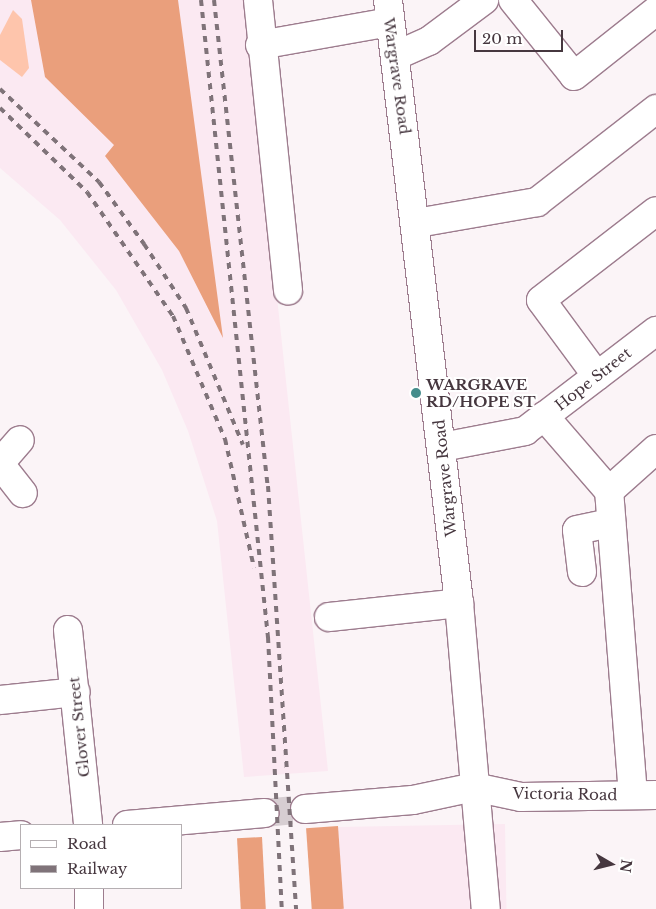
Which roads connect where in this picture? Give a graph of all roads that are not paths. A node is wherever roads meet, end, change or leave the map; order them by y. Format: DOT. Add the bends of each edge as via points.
graph roads {
  1 [pos="258,0"];
  2 [pos="484,0"];
  3 [pos="513,0"];
  4 [pos="389,11"];
  5 [pos="656,11"];
  6 [pos="260,45"];
  7 [pos="395,56"];
  8 [pos="656,109"];
  9 [pos="656,211"];
  10 [pos="417,223"];
  11 [pos="288,290"];
  12 [pos="656,330"];
  13 [pos="597,376"];
  14 [pos="544,416"];
  15 [pos="20,440"];
  16 [pos="442,447"];
  17 [pos="656,449"];
  18 [pos="0,464"];
  19 [pos="610,491"];
  20 [pos="23,493"];
  21 [pos="611,523"];
  22 [pos="582,572"];
  23 [pos="459,604"];
  24 [pos="329,617"];
  25 [pos="68,630"];
  26 [pos="76,692"];
  27 [pos="0,700"];
  28 [pos="474,787"];
  29 [pos="645,795"];
  30 [pos="305,809"];
  31 [pos="264,813"];
  32 [pos="88,824"];
  33 [pos="138,824"];
  34 [pos="20,835"];
  35 [pos="0,837"];
  36 [pos="89,889"];
  37 [pos="89,909"];
  38 [pos="486,909"];
  1 -- 6 [label="street"];
  2 -- 7 [label="street" via="429,41"];
  3 -- 5 [label="street" via="574,76"];
  4 -- 6 [label="street"];
  4 -- 7 [label="street, Wargrave Road"];
  6 -- 11 [label="street"];
  7 -- 10 [label="street, Wargrave Road"];
  8 -- 10 [label="street" via="537,202"];
  9 -- 13 [label="street" via="541,300"];
  10 -- 16 [label="street, Wargrave Road"];
  12 -- 13 [label="street, Hope Street"];
  13 -- 14 [label="street, Hope Street"];
  14 -- 16 [label="street, Hope Street" via="525,431"];
  14 -- 19 [label="street"];
  15 -- 18 [label="street"];
  16 -- 23 [label="street, Wargrave Road"];
  17 -- 19 [label="street"];
  18 -- 20 [label="street"];
  19 -- 21 [label="street"];
  21 -- 22 [label="street" via="577,530"];
  21 -- 29 [label="street"];
  23 -- 24 [label="street"];
  23 -- 28 [label="street, Wargrave Road"];
  25 -- 26 [label="street, Glover Street"];
  26 -- 27 [label="street"];
  26 -- 32 [label="street, Glover Street"];
  28 -- 29 [label="street, Victoria Road" via="521,797"];
  28 -- 30 [label="street" via="413,800"];
  28 -- 38 [label="street, Wargrave Road"];
  31 -- 33 [label="street"];
  34 -- 35 [label="street"];
  36 -- 37 [label="street"];
}
